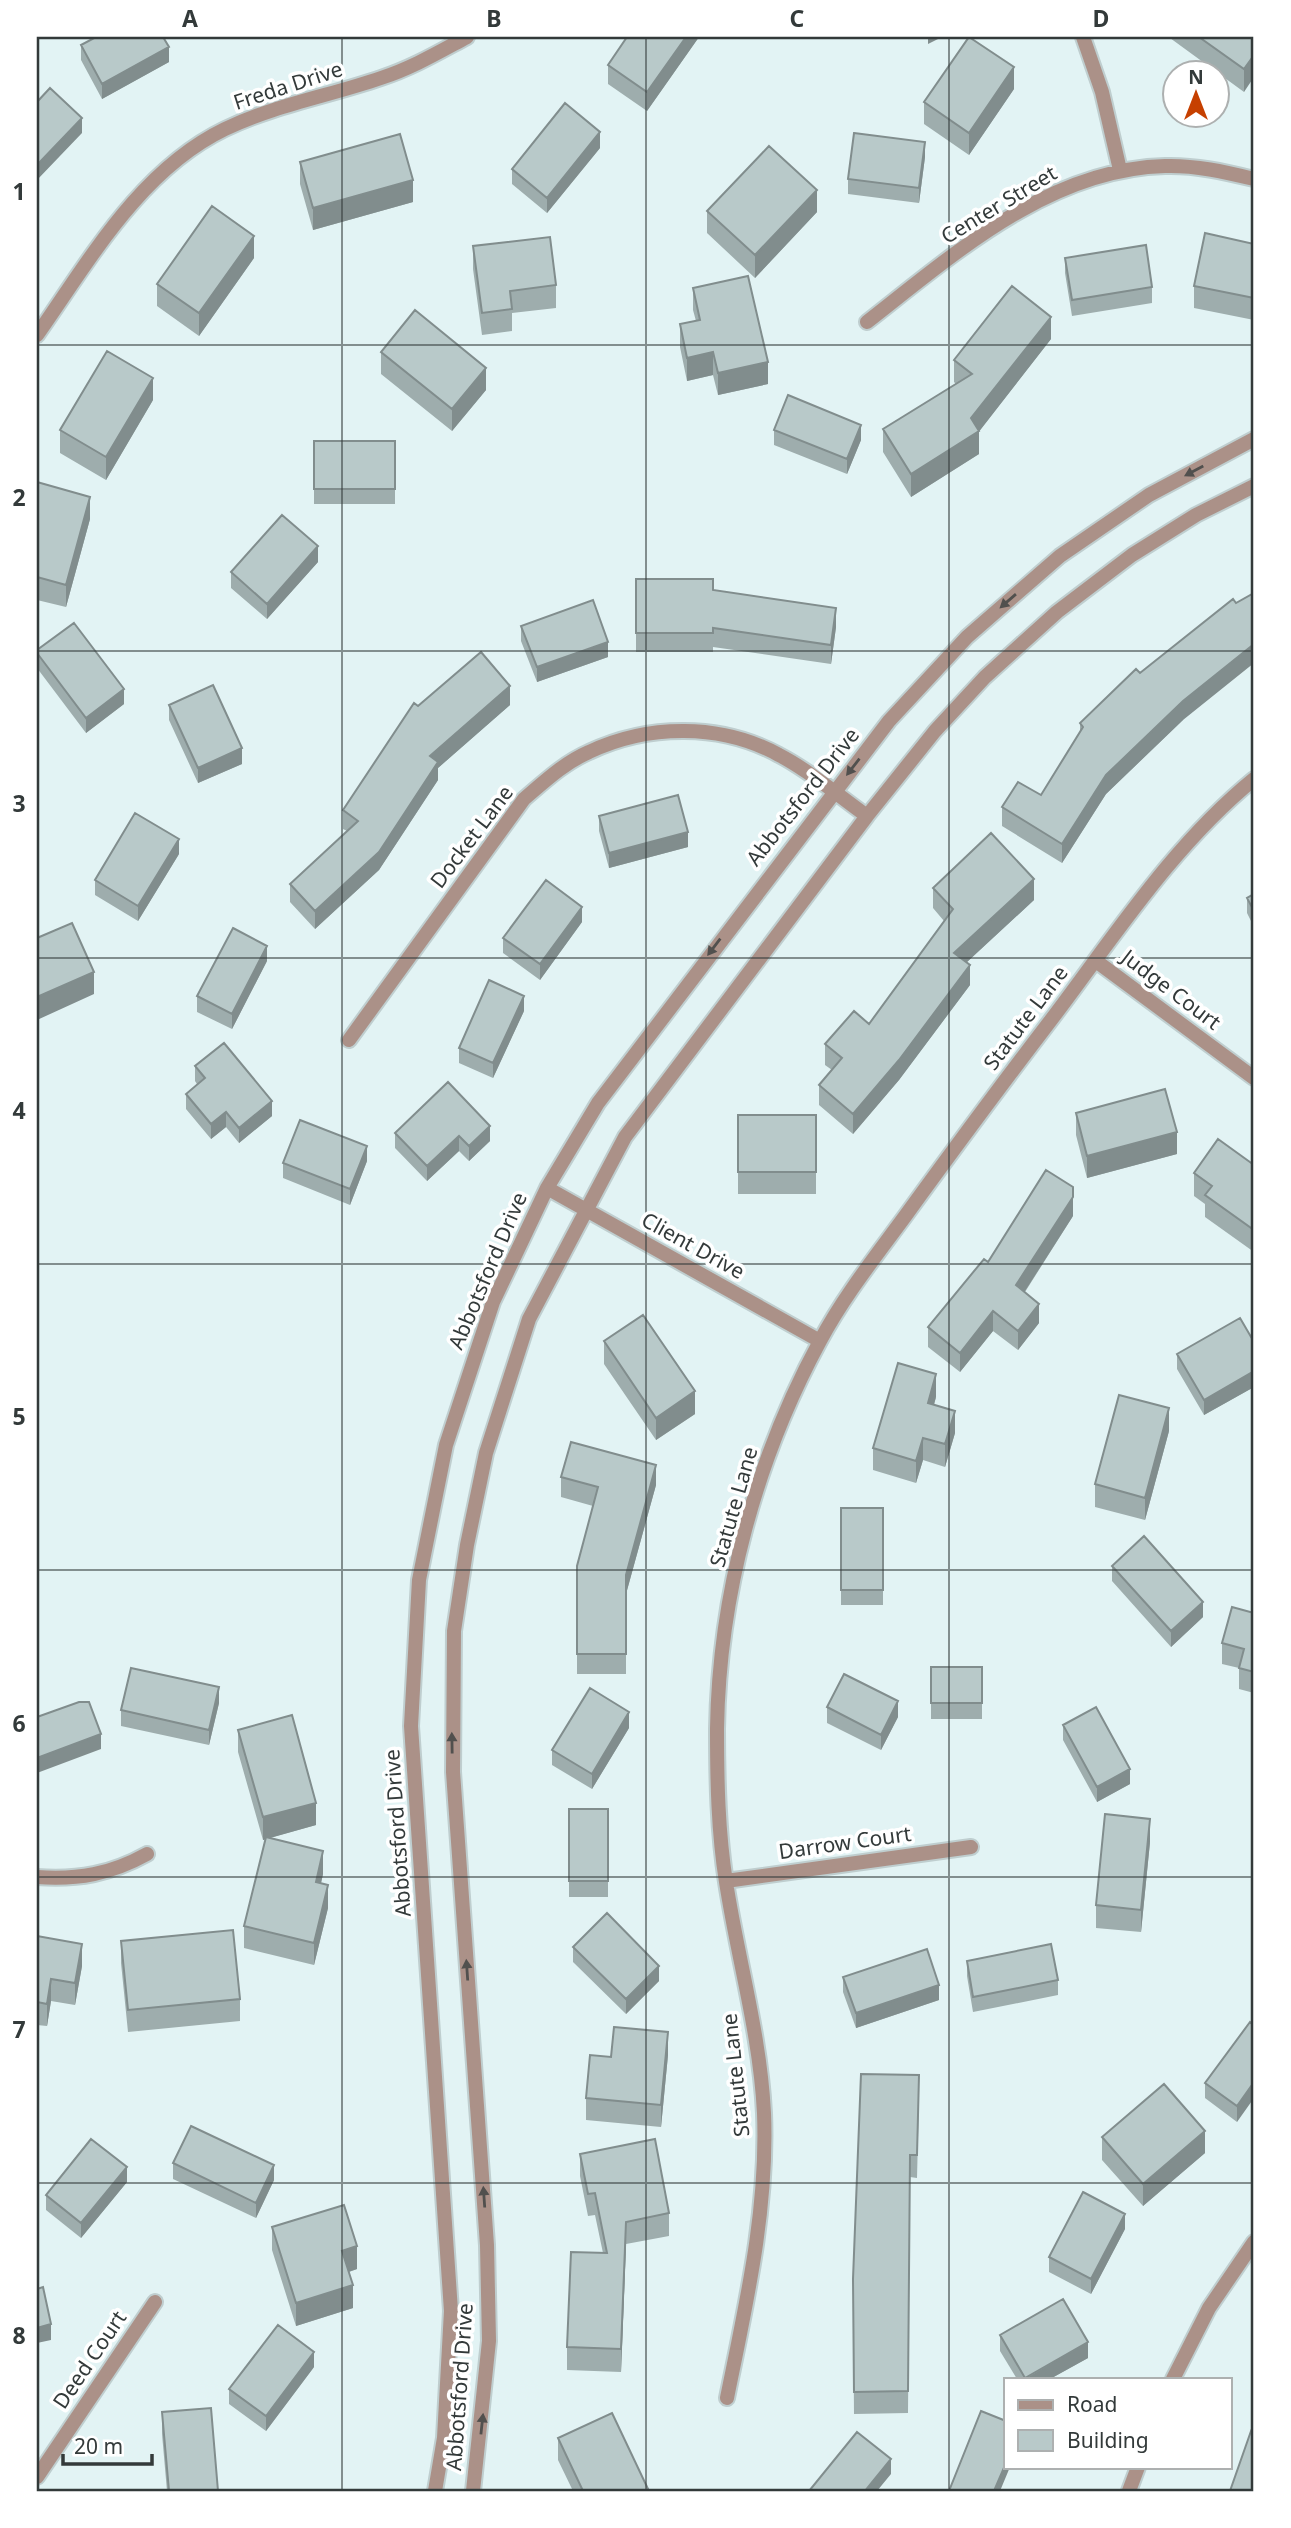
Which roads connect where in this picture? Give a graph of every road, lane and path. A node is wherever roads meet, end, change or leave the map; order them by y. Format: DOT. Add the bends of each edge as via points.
graph roads {
  1 [pos="467,37"];
  2 [pos="1083,37"];
  3 [pos="1120,170"];
  4 [pos="1254,179"];
  5 [pos="867,322"];
  6 [pos="37,335"];
  7 [pos="1254,439"];
  8 [pos="1254,486"];
  9 [pos="1254,779"];
  10 [pos="834,792"];
  11 [pos="867,816"];
  12 [pos="1096,961"];
  13 [pos="349,1040"];
  14 [pos="1254,1078"];
  15 [pos="547,1188"];
  16 [pos="586,1210"];
  17 [pos="820,1341"];
  18 [pos="971,1847"];
  19 [pos="147,1854"];
  20 [pos="37,1877"];
  21 [pos="726,1881"];
  22 [pos="1254,2242"];
  23 [pos="155,2302"];
  24 [pos="1174,2378"];
  25 [pos="727,2398"];
  26 [pos="1138,2468"];
  27 [pos="37,2477"];
  28 [pos="435,2491"];
  29 [pos="472,2491"];
  30 [pos="1129,2491"];
  1 -- 6 [label="street, Freda Drive" via="381,78 273,109 223,130 187,152 148,186 105,238"];
  2 -- 3 [label="street" via="1102,92"];
  3 -- 4 [label="street, Center Street" via="1200,168"];
  3 -- 5 [label="street, Center Street" via="1041,199 940,265"];
  7 -- 10 [label="street, Abbotsford Drive, one-way" via="1149,495 1060,556 967,637 888,721"];
  8 -- 11 [label="street, Abbotsford Drive" via="1132,555 1057,612 935,731"];
  9 -- 12 [label="street, Statute Lane" via="1185,846"];
  10 -- 11 [label="street, Docket Lane"];
  10 -- 13 [label="street, Docket Lane" via="779,755 742,739 703,731 661,731 623,738 587,752 524,799"];
  10 -- 15 [label="street, Abbotsford Drive, one-way" via="598,1103"];
  11 -- 16 [label="street, Abbotsford Drive" via="625,1137"];
  12 -- 14 [label="street, Judge Court"];
  12 -- 17 [label="street, Statute Lane" via="863,1274"];
  15 -- 16 [label="street, Client Drive"];
  15 -- 28 [label="street, Abbotsford Drive" via="492,1303 471,1359 446,1445 419,1580 411,1726 451,2311 444,2438"];
  16 -- 17 [label="street, Client Drive"];
  29 -- 16 [label="street, Abbotsford Drive, one-way" via="489,2341 488,2259 453,1772 454,1631 486,1453 512,1365 533,1310"];
  17 -- 21 [label="street, Statute Lane" via="785,1412 758,1484 734,1584 718,1725 718,1807"];
  18 -- 21 [label="street, Darrow Court"];
  19 -- 20 [label="street" via="99,1875"];
  21 -- 25 [label="street, Statute Lane" via="757,2041 764,2114 763,2186 751,2283"];
  22 -- 24 [label="street" via="1209,2308"];
  23 -- 27 [label="street, Deed Court"];
  26 -- 30 [label="street"];
}
